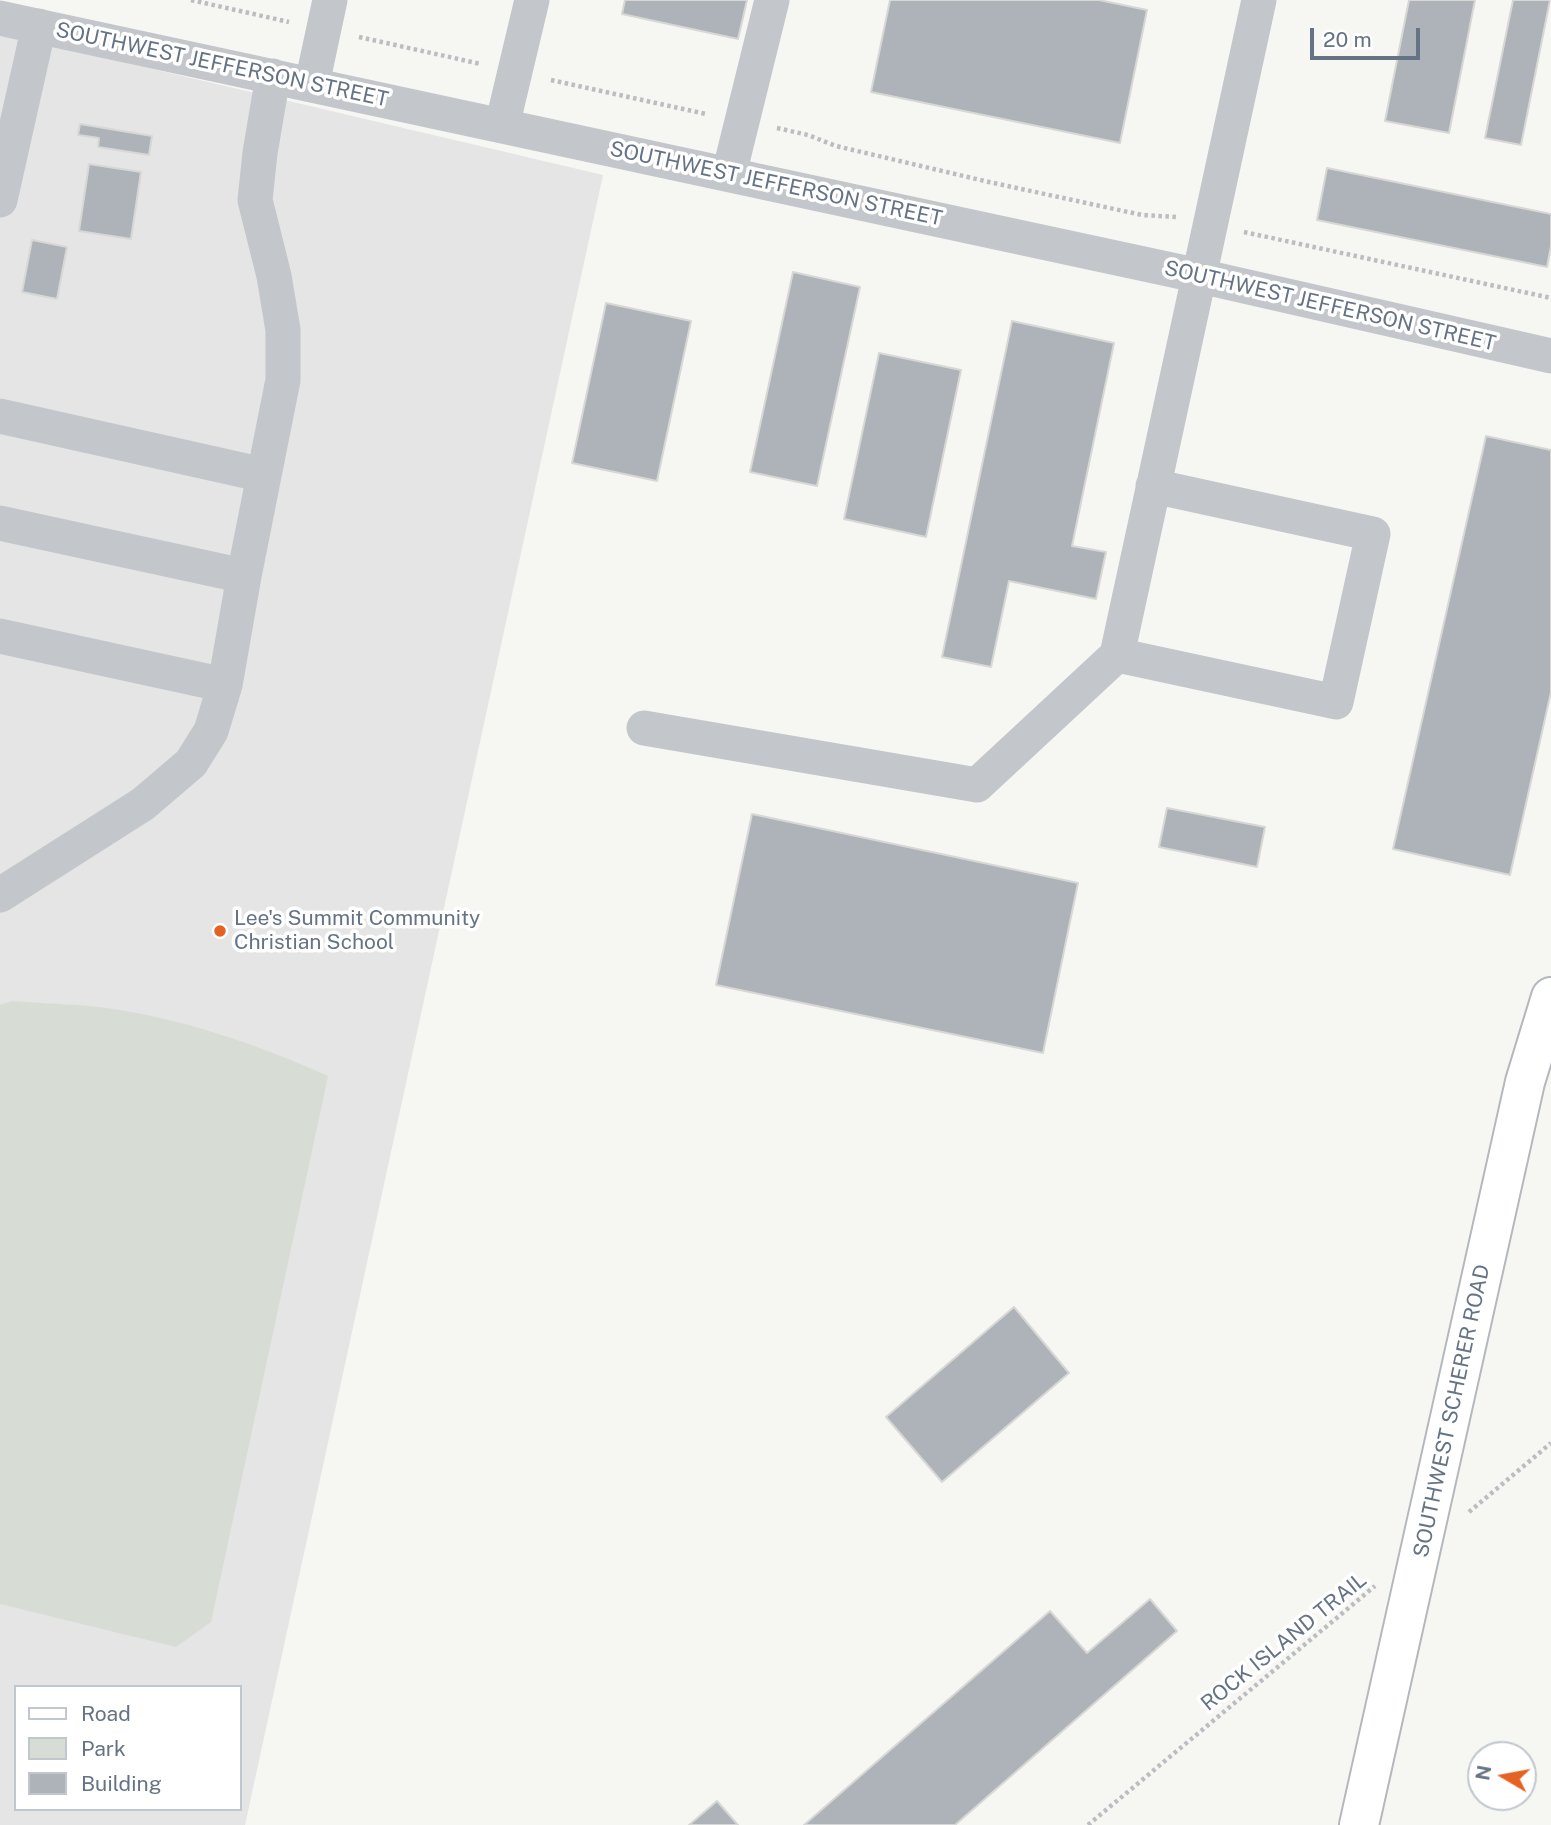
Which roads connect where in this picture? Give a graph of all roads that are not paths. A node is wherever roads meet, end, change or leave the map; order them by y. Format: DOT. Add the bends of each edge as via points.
graph roads {
  1 [pos="532,0"];
  2 [pos="772,0"];
  3 [pos="1259,0"];
  4 [pos="327,15"];
  5 [pos="0,18"];
  6 [pos="39,26"];
  7 [pos="273,76"];
  8 [pos="312,84"];
  9 [pos="502,126"];
  10 [pos="6,147"];
  11 [pos="729,174"];
  12 [pos="0,200"];
  13 [pos="1200,276"];
  14 [pos="1551,356"];
  15 [pos="0,416"];
  16 [pos="264,475"];
  17 [pos="1153,486"];
  18 [pos="0,523"];
  19 [pos="244,576"];
  20 [pos="0,636"];
  21 [pos="1117,655"];
  22 [pos="225,685"];
  23 [pos="644,729"];
  24 [pos="0,895"];
  25 [pos="1551,998"];
  26 [pos="1359,1825"];
  1 -- 9 [label="street"];
  2 -- 11 [label="street"];
  3 -- 13 [label="street"];
  4 -- 8 [label="street"];
  5 -- 6 [label="street, SOUTHWEST JEFFERSON STREET"];
  6 -- 7 [label="street, SOUTHWEST JEFFERSON STREET"];
  6 -- 10 [label="street"];
  7 -- 8 [label="street, SOUTHWEST JEFFERSON STREET"];
  7 -- 16 [label="street" via="256,200 283,330 283,380"];
  8 -- 9 [label="street, SOUTHWEST JEFFERSON STREET"];
  9 -- 11 [label="street, SOUTHWEST JEFFERSON STREET"];
  10 -- 12 [label="street"];
  11 -- 13 [label="street, SOUTHWEST JEFFERSON STREET"];
  13 -- 14 [label="street, SOUTHWEST JEFFERSON STREET"];
  13 -- 17 [label="street"];
  15 -- 16 [label="street"];
  16 -- 19 [label="street"];
  17 -- 21 [label="street"];
  17 -- 21 [label="street" via="1373,534 1336,702"];
  18 -- 19 [label="street"];
  19 -- 22 [label="street"];
  20 -- 22 [label="street"];
  21 -- 23 [label="street" via="977,785"];
  22 -- 24 [label="street" via="211,731 191,763 143,804"];
  25 -- 26 [label="main road, SOUTHWEST SCHERER ROAD" via="1525,1082"];
}
